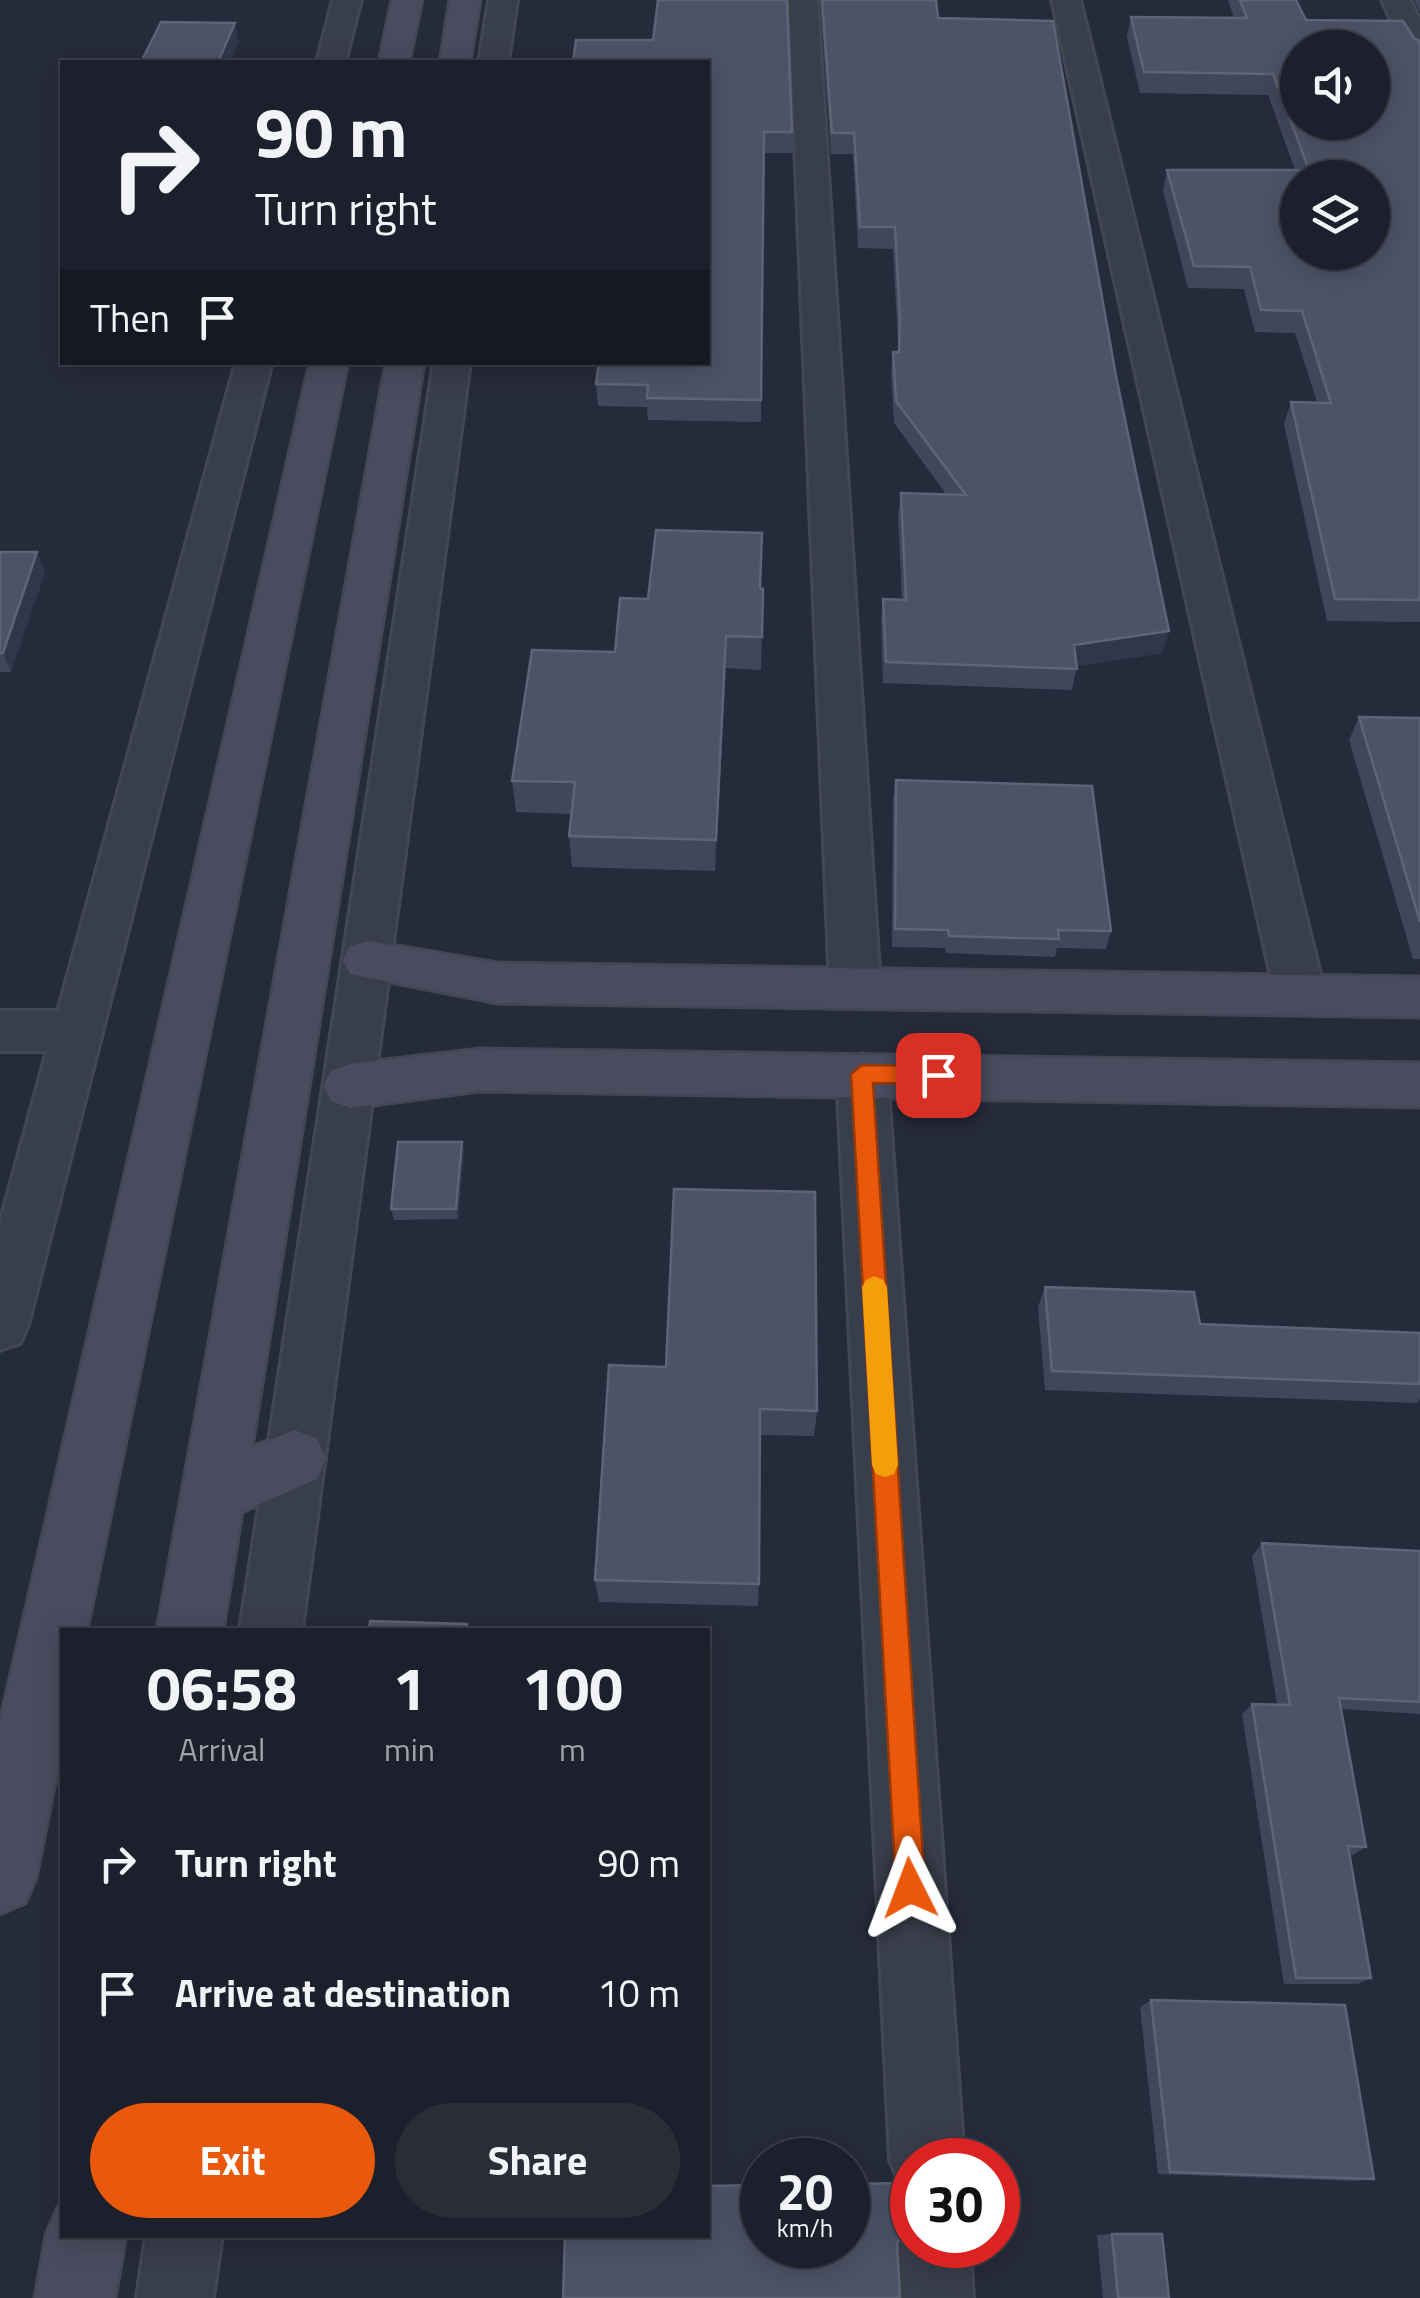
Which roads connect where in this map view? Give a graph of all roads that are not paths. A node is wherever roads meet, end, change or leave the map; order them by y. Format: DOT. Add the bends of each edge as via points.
graph roads {
  1 [pos="347,0"];
  2 [pos="408,0"];
  3 [pos="466,0"];
  4 [pos="503,0"];
  5 [pos="803,0"];
  6 [pos="1066,0"];
  7 [pos="1396,0"];
  8 [pos="1420,51"];
  9 [pos="332,60"];
  10 [pos="394,60"];
  11 [pos="455,60"];
  12 [pos="494,60"];
  13 [pos="253,365"];
  14 [pos="328,365"];
  15 [pos="404,365"];
  16 [pos="452,365"];
  17 [pos="368,960"];
  18 [pos="855,988"];
  19 [pos="1300,994"];
  20 [pos="1420,997"];
  21 [pos="0,1031"];
  22 [pos="78,1031"];
  23 [pos="862,1074"];
  24 [pos="1420,1085"];
  25 [pos="350,1086"];
  26 [pos="0,1325"];
  27 [pos="295,1459"];
  28 [pos="214,1493"];
  29 [pos="190,1628"];
  30 [pos="270,1628"];
  31 [pos="0,1878"];
  32 [pos="926,2138"];
  33 [pos="85,2238"];
  34 [pos="184,2238"];
  35 [pos="933,2268"];
  36 [pos="75,2298"];
  37 [pos="174,2298"];
  38 [pos="935,2298"];
  1 -- 9 [label="street"];
  2 -- 10 [label="main road"];
  3 -- 11 [label="main road"];
  4 -- 12 [label="street"];
  5 -- 18 [label="street"];
  6 -- 19 [label="street"];
  7 -- 8 [label="street"];
  13 -- 22 [label="street"];
  14 -- 31 [label="main road"];
  15 -- 28 [label="main road"];
  16 -- 17 [label="street"];
  17 -- 18 [label="main road" via="497,983"];
  17 -- 25 [label="street"];
  18 -- 19 [label="main road"];
  19 -- 20 [label="main road"];
  21 -- 22 [label="street"];
  22 -- 26 [label="street"];
  23 -- 24 [label="main road"];
  23 -- 25 [label="main road" via="480,1070"];
  23 -- 32 [label="street"];
  25 -- 27 [label="street"];
  27 -- 28 [label="main road"];
  27 -- 30 [label="street"];
  28 -- 29 [label="main road"];
  33 -- 36 [label="main road"];
  34 -- 37 [label="street"];
  35 -- 38 [label="street"];
}
